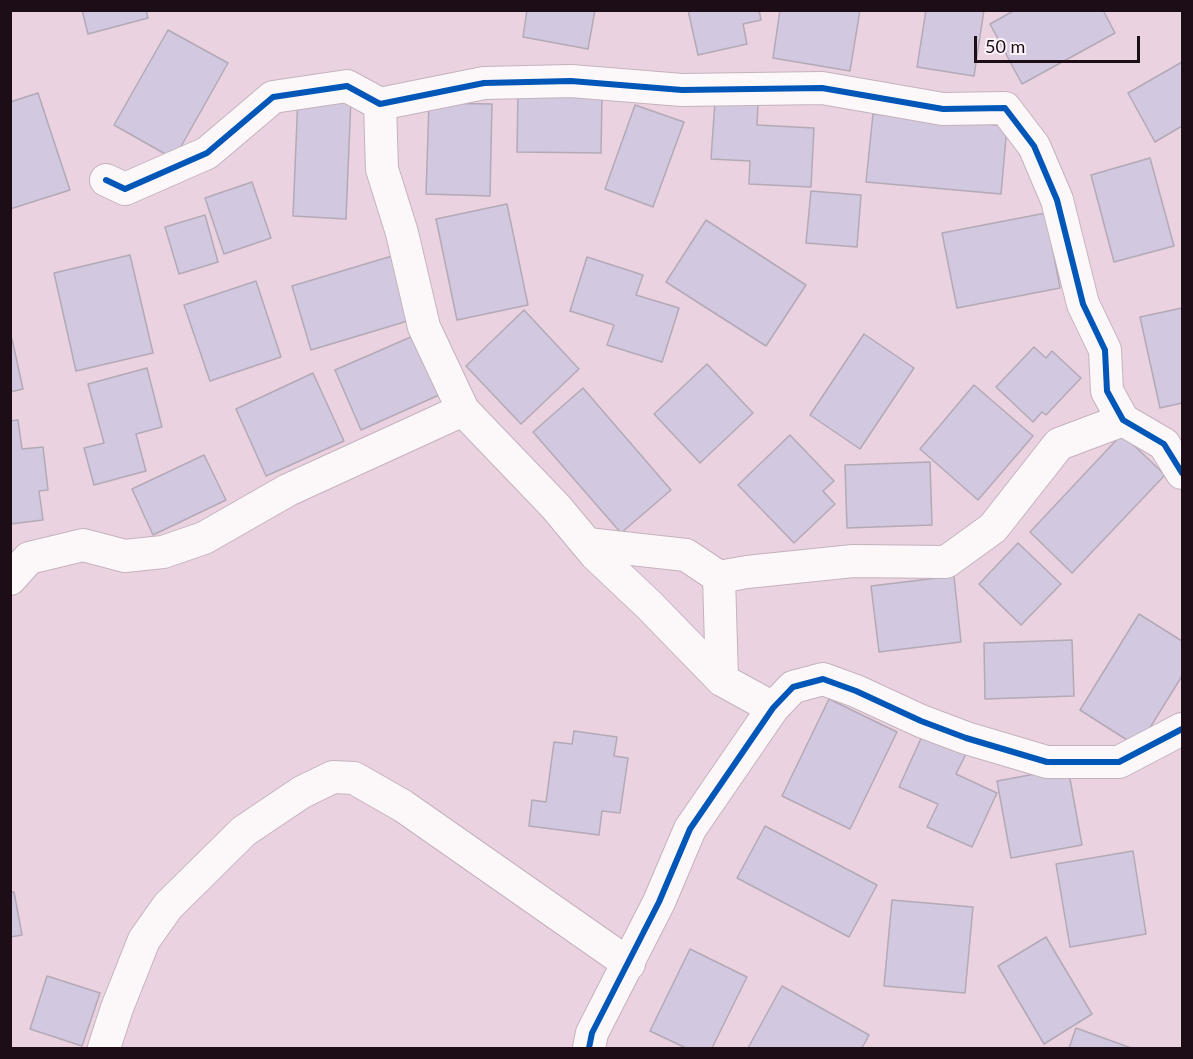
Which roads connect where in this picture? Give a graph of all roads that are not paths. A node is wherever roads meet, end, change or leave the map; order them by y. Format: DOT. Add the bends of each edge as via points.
graph roads {
  1 [pos="380,104"];
  2 [pos="106,180"];
  3 [pos="463,410"];
  4 [pos="1123,420"];
  5 [pos="1182,473"];
  6 [pos="587,544"];
  7 [pos="719,577"];
  8 [pos="10,579"];
  9 [pos="722,680"];
  10 [pos="773,708"];
  11 [pos="1182,729"];
  12 [pos="629,964"];
  13 [pos="104,1048"];
  14 [pos="590,1048"];
  1 -- 2 [label="street" via="347,86 273,97 207,153 125,189"];
  1 -- 3 [label="street" via="382,169 424,327"];
  1 -- 4 [label="street" via="484,82 571,81 682,90 822,88 943,110 1005,108 1034,146 1057,200 1083,304 1105,350 1107,391"];
  3 -- 6 [label="street"];
  3 -- 8 [label="street" via="288,490 204,538 163,552 125,556 83,545 29,558"];
  4 -- 5 [label="street" via="1164,444"];
  4 -- 7 [label="street" via="1059,444 993,528 946,562 853,561"];
  6 -- 7 [label="street" via="686,555"];
  6 -- 9 [label="street"];
  7 -- 9 [label="street"];
  9 -- 10 [label="street"];
  10 -- 11 [label="street" via="793,687 823,679 957,735 1047,762 1119,762"];
  10 -- 12 [label="street" via="690,829"];
  12 -- 13 [label="street" via="403,806 354,778 333,777 302,792 244,831 168,906 144,940"];
  12 -- 14 [label="street" via="592,1033"];
}
